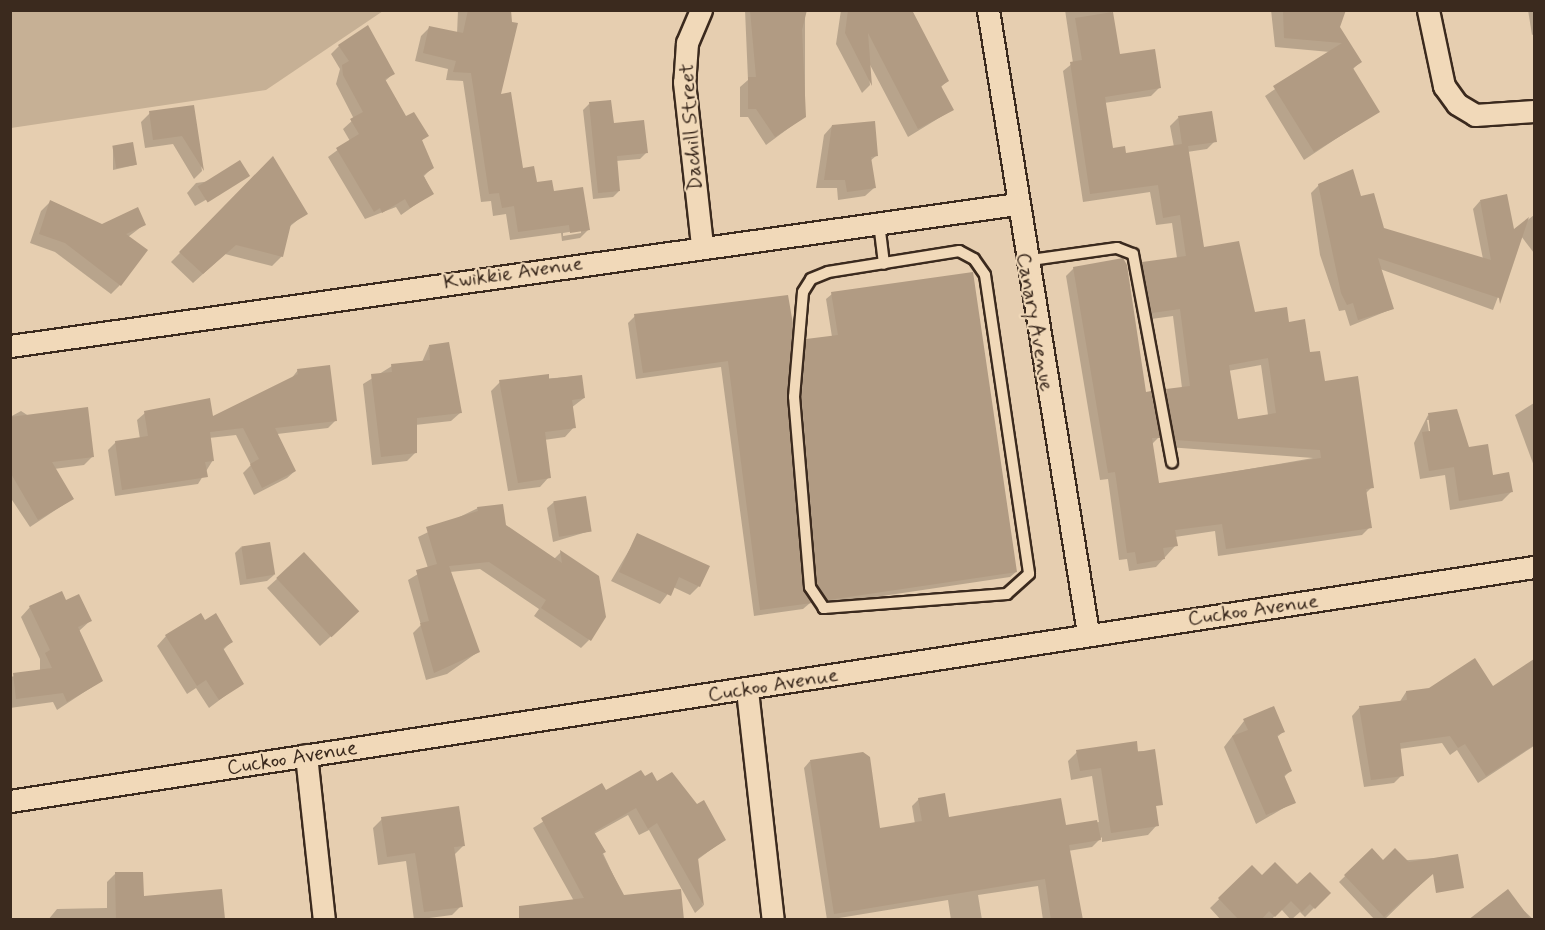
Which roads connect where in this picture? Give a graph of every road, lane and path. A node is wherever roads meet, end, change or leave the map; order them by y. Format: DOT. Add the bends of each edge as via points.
graph roads {
  1 [pos="701,10"];
  2 [pos="988,10"];
  3 [pos="1428,10"];
  4 [pos="1534,111"];
  5 [pos="1016,204"];
  6 [pos="879,223"];
  7 [pos="702,246"];
  8 [pos="1024,261"];
  9 [pos="884,264"];
  10 [pos="10,346"];
  11 [pos="1172,462"];
  12 [pos="1534,567"];
  13 [pos="1088,633"];
  14 [pos="747,690"];
  15 [pos="306,755"];
  16 [pos="10,801"];
  17 [pos="324,920"];
  18 [pos="773,920"];
  1 -- 7 [label="street, Dachill Street" via="687,43 684,82"];
  2 -- 5 [label="street, Canary Avenue"];
  3 -- 4 [label="street" via="1444,86 1457,104 1475,115"];
  5 -- 6 [label="street, Kwikkie Avenue"];
  5 -- 8 [label="street, Canary Avenue"];
  6 -- 7 [label="street, Kwikkie Avenue"];
  6 -- 9 [label="lane"];
  7 -- 10 [label="street, Kwikkie Avenue"];
  8 -- 11 [label="lane" via="1117,248 1133,254"];
  8 -- 13 [label="street, Canary Avenue"];
  9 -- 9 [label="lane" via="820,274 803,292 794,397 810,587 824,608 834,612 1007,594 1024,583 1029,560 985,275 974,259 959,251"];
  12 -- 13 [label="street, Cuckoo Avenue"];
  13 -- 14 [label="street, Cuckoo Avenue"];
  14 -- 15 [label="street, Cuckoo Avenue"];
  14 -- 18 [label="street"];
  15 -- 16 [label="street, Cuckoo Avenue"];
  15 -- 17 [label="street"];
}
